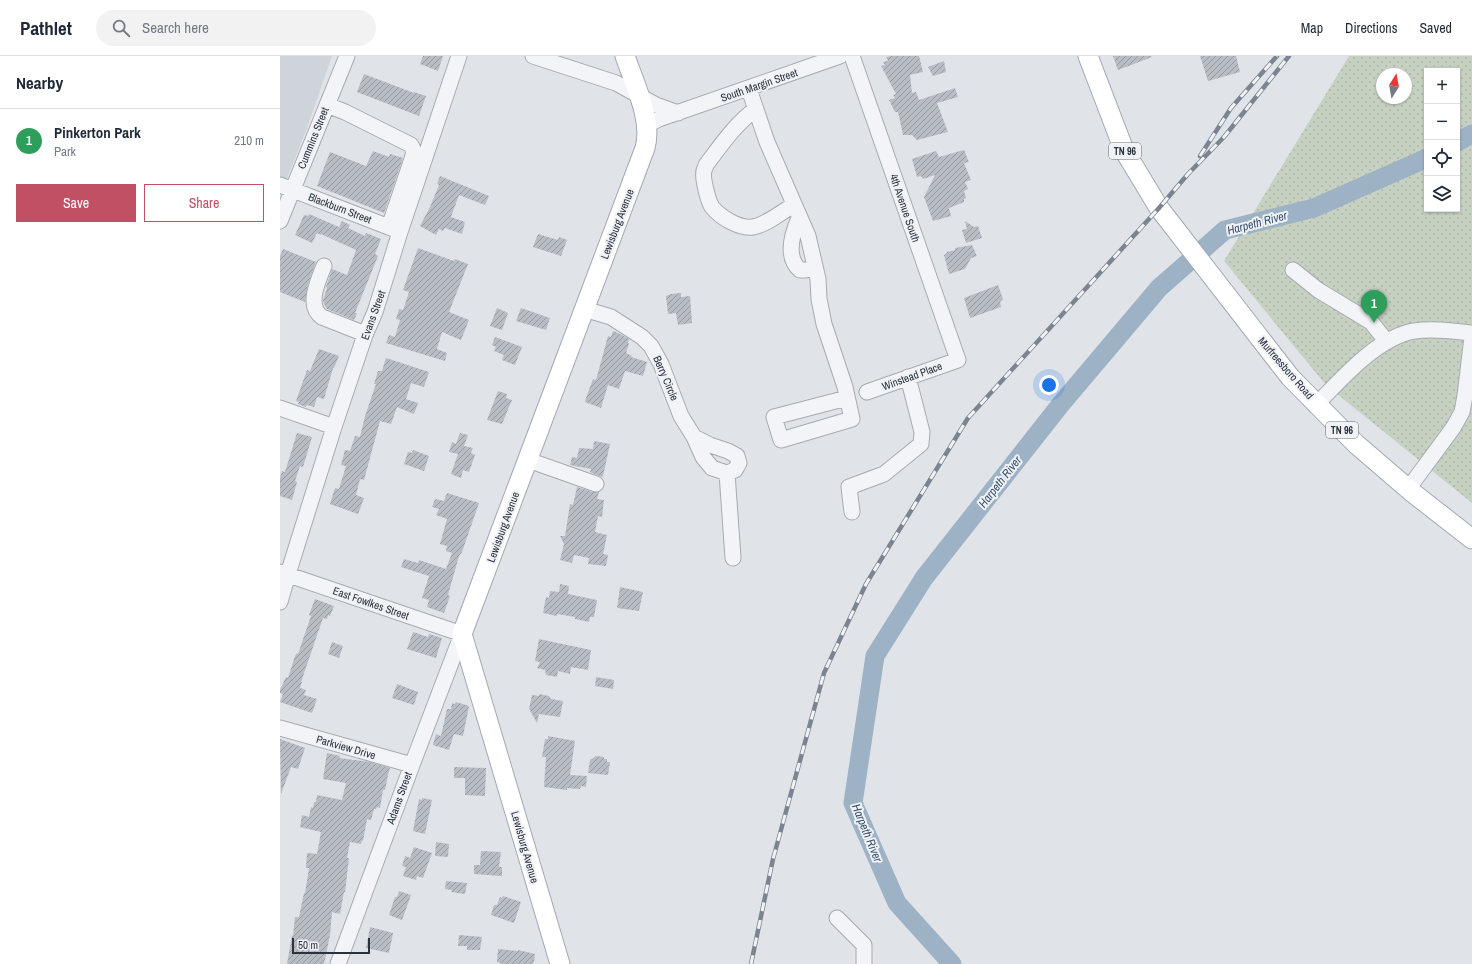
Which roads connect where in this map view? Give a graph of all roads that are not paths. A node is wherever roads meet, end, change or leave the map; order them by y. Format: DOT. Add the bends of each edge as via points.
graph roads {
  1 [pos="347,56"];
  2 [pos="459,56"];
  3 [pos="533,56"];
  4 [pos="625,56"];
  5 [pos="840,56"];
  6 [pos="852,56"];
  7 [pos="1088,56"];
  8 [pos="749,89"];
  9 [pos="639,96"];
  10 [pos="327,105"];
  11 [pos="756,109"];
  12 [pos="678,113"];
  13 [pos="647,125"];
  14 [pos="286,187"];
  15 [pos="797,212"];
  16 [pos="280,221"];
  17 [pos="395,230"];
  18 [pos="324,266"];
  19 [pos="815,267"];
  20 [pos="1292,270"];
  21 [pos="584,309"];
  22 [pos="1472,333"];
  23 [pos="365,334"];
  24 [pos="1472,336"];
  25 [pos="1386,342"];
  26 [pos="958,360"];
  27 [pos="908,377"];
  28 [pos="867,392"];
  29 [pos="847,398"];
  30 [pos="1317,404"];
  31 [pos="280,408"];
  32 [pos="334,427"];
  33 [pos="694,437"];
  34 [pos="528,460"];
  35 [pos="727,473"];
  36 [pos="596,484"];
  37 [pos="1408,489"];
  38 [pos="852,512"];
  39 [pos="1472,539"];
  40 [pos="733,558"];
  41 [pos="284,573"];
  42 [pos="280,602"];
  43 [pos="462,634"];
  44 [pos="280,728"];
  45 [pos="412,765"];
  46 [pos="837,918"];
  47 [pos="338,964"];
  48 [pos="560,964"];
  49 [pos="864,964"];
  1 -- 10 [label="street, Cummins Street"];
  2 -- 17 [label="street, Evans Street"];
  3 -- 9 [label="street" via="616,84"];
  4 -- 9 [label="main road, Lewisburg Avenue"];
  5 -- 8 [label="street, South Margin Street"];
  6 -- 26 [label="street, 4th Avenue South"];
  7 -- 30 [label="main road, Murfreesboro Road / TN 96" via="1124,150 1161,212 1290,377"];
  8 -- 11 [label="street"];
  8 -- 12 [label="street, South Margin Street"];
  9 -- 12 [label="street"];
  9 -- 13 [label="main road, Lewisburg Avenue"];
  10 -- 14 [label="street, Cummins Street"];
  10 -- 17 [label="street" via="411,145 414,151"];
  11 -- 15 [label="street"];
  11 -- 15 [label="street" via="736,127 706,165 704,178 711,206 718,214 747,228 763,224 780,213"];
  12 -- 13 [label="street, South Margin Street"];
  13 -- 21 [label="main road, Lewisburg Avenue" via="645,148"];
  14 -- 16 [label="street, Cummins Street"];
  14 -- 17 [label="street, Blackburn Street"];
  15 -- 19 [label="street" via="808,236"];
  15 -- 19 [label="street" via="791,252 800,270"];
  17 -- 23 [label="street, Evans Street" via="375,312"];
  18 -- 23 [label="street" via="314,299 317,314"];
  19 -- 29 [label="street" via="824,324"];
  20 -- 25 [label="street" via="1318,290 1371,322"];
  21 -- 33 [label="street, Berry Circle" via="611,317 642,337 651,346"];
  21 -- 34 [label="main road, Lewisburg Avenue"];
  22 -- 25 [label="street" via="1413,331"];
  23 -- 32 [label="street, Evans Street"];
  24 -- 37 [label="street" via="1462,412"];
  25 -- 30 [label="street" via="1349,370"];
  26 -- 27 [label="street, Winstead Place"];
  27 -- 28 [label="street, Winstead Place"];
  27 -- 38 [label="street" via="922,432 920,444 884,474 849,487"];
  29 -- 29 [label="street" via="852,420 781,440 774,417"];
  30 -- 37 [label="main road, Murfreesboro Road / TN 96" via="1356,444"];
  31 -- 32 [label="street"];
  32 -- 41 [label="street, Evans Street"];
  33 -- 35 [label="street, Berry Circle" via="703,457 712,468"];
  33 -- 35 [label="street" via="737,456 739,463 735,470"];
  34 -- 36 [label="street"];
  34 -- 43 [label="main road, Lewisburg Avenue"];
  35 -- 40 [label="street"];
  37 -- 39 [label="main road, Murfreesboro Road / TN 96"];
  41 -- 42 [label="street"];
  41 -- 43 [label="street, East Fowlkes Street"];
  43 -- 45 [label="street, Adams Street"];
  43 -- 48 [label="main road, Lewisburg Avenue"];
  44 -- 45 [label="street, Parkview Drive"];
  45 -- 47 [label="street, Adams Street"];
  46 -- 49 [label="street" via="864,945"];
}
